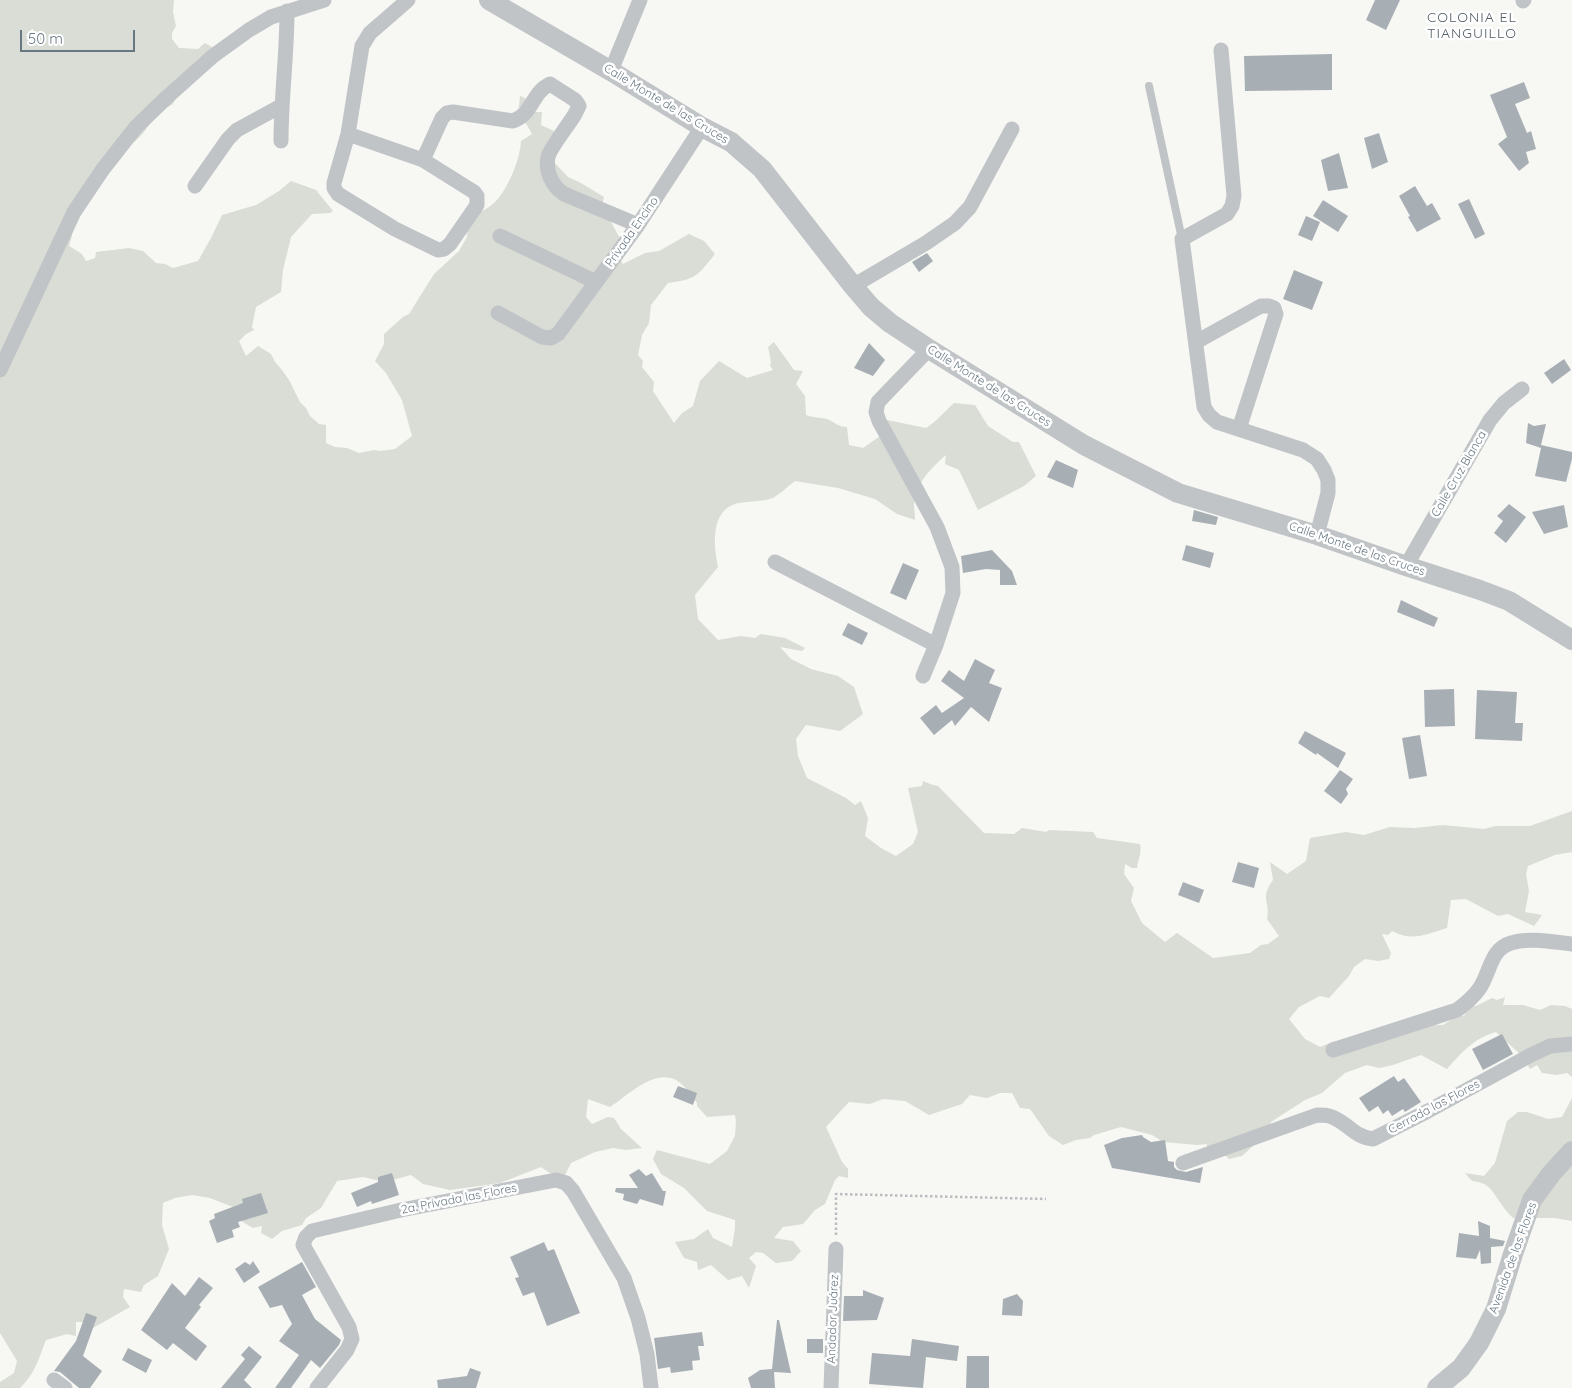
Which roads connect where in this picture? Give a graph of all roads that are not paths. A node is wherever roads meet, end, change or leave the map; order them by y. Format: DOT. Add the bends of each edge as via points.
graph roads {
  1 [pos="324,0"];
  2 [pos="408,0"];
  3 [pos="490,0"];
  4 [pos="640,0"];
  5 [pos="287,11"];
  6 [pos="1221,50"];
  7 [pos="611,71"];
  8 [pos="1149,86"];
  9 [pos="282,106"];
  10 [pos="702,127"];
  11 [pos="1012,128"];
  12 [pos="348,134"];
  13 [pos="281,141"];
  14 [pos="424,160"];
  15 [pos="195,186"];
  16 [pos="638,225"];
  17 [pos="500,236"];
  18 [pos="1182,239"];
  19 [pos="596,282"];
  20 [pos="853,286"];
  21 [pos="498,313"];
  22 [pos="1196,342"];
  23 [pos="929,349"];
  24 [pos="0,370"];
  25 [pos="1522,389"];
  26 [pos="1238,429"];
  27 [pos="1317,535"];
  28 [pos="775,562"];
  29 [pos="1406,566"];
  30 [pos="1572,640"];
  31 [pos="936,645"];
  32 [pos="923,676"];
  33 [pos="1572,944"];
  34 [pos="1572,1044"];
  35 [pos="1333,1050"];
  36 [pos="1572,1151"];
  37 [pos="1183,1163"];
  38 [pos="836,1249"];
  39 [pos="317,1388"];
  40 [pos="650,1388"];
  41 [pos="831,1388"];
  42 [pos="1437,1388"];
  1 -- 5 [label="street"];
  2 -- 12 [label="street" via="370,33 362,46"];
  3 -- 7 [label="street, Calle Monte de las Cruces"];
  4 -- 7 [label="street"];
  5 -- 9 [label="street"];
  5 -- 24 [label="street" via="249,30 213,56 136,126 74,212"];
  6 -- 18 [label="street" via="1234,196 1232,206 1227,214"];
  7 -- 10 [label="street, Calle Monte de las Cruces"];
  8 -- 18 [label="lane"];
  9 -- 13 [label="street"];
  9 -- 15 [label="street" via="236,130"];
  10 -- 16 [label="street, Privada Encino"];
  10 -- 20 [label="street, Calle Monte de las Cruces" via="731,142 762,169"];
  11 -- 20 [label="street" via="970,207 955,223"];
  12 -- 14 [label="street"];
  12 -- 14 [label="street" via="334,183 338,194 395,229 438,250 444,249 477,205 477,196"];
  14 -- 16 [label="street" via="447,113 513,121 521,118 540,91 550,84 579,106 548,155 547,167 556,188"];
  16 -- 19 [label="street, Privada Encino"];
  17 -- 19 [label="street"];
  18 -- 22 [label="street"];
  19 -- 21 [label="street, Privada Encino" via="558,334 551,338 542,337"];
  20 -- 23 [label="street, Calle Monte de las Cruces" via="890,324"];
  22 -- 26 [label="street" via="1204,408 1217,422"];
  22 -- 26 [label="street" via="1260,306 1274,308 1276,314"];
  23 -- 27 [label="street, Calle Monte de las Cruces" via="1084,445 1178,493"];
  23 -- 31 [label="street" via="878,402 876,412 937,526 952,567 953,593"];
  25 -- 29 [label="street, Calle Cruz Blanca" via="1490,420"];
  26 -- 27 [label="street" via="1303,450 1317,460 1328,480 1328,493"];
  27 -- 29 [label="street, Calle Monte de las Cruces"];
  28 -- 31 [label="street"];
  29 -- 30 [label="street, Calle Monte de las Cruces" via="1509,601"];
  31 -- 32 [label="street"];
  33 -- 35 [label="street" via="1508,943 1493,959 1471,1000 1457,1010"];
  34 -- 37 [label="street, Cerrada las Flores" via="1550,1046 1531,1055 1373,1139 1363,1138 1328,1115 1317,1115"];
  36 -- 42 [label="street, Avenida de las Flores" via="1532,1200 1496,1310 1479,1343 1460,1368"];
  38 -- 41 [label="street, Andador Juárez"];
  39 -- 40 [label="street, 2a. Privada las Flores" via="352,1339 349,1327 303,1245 312,1231 556,1180 566,1183 573,1191 624,1278 645,1345"];
}
